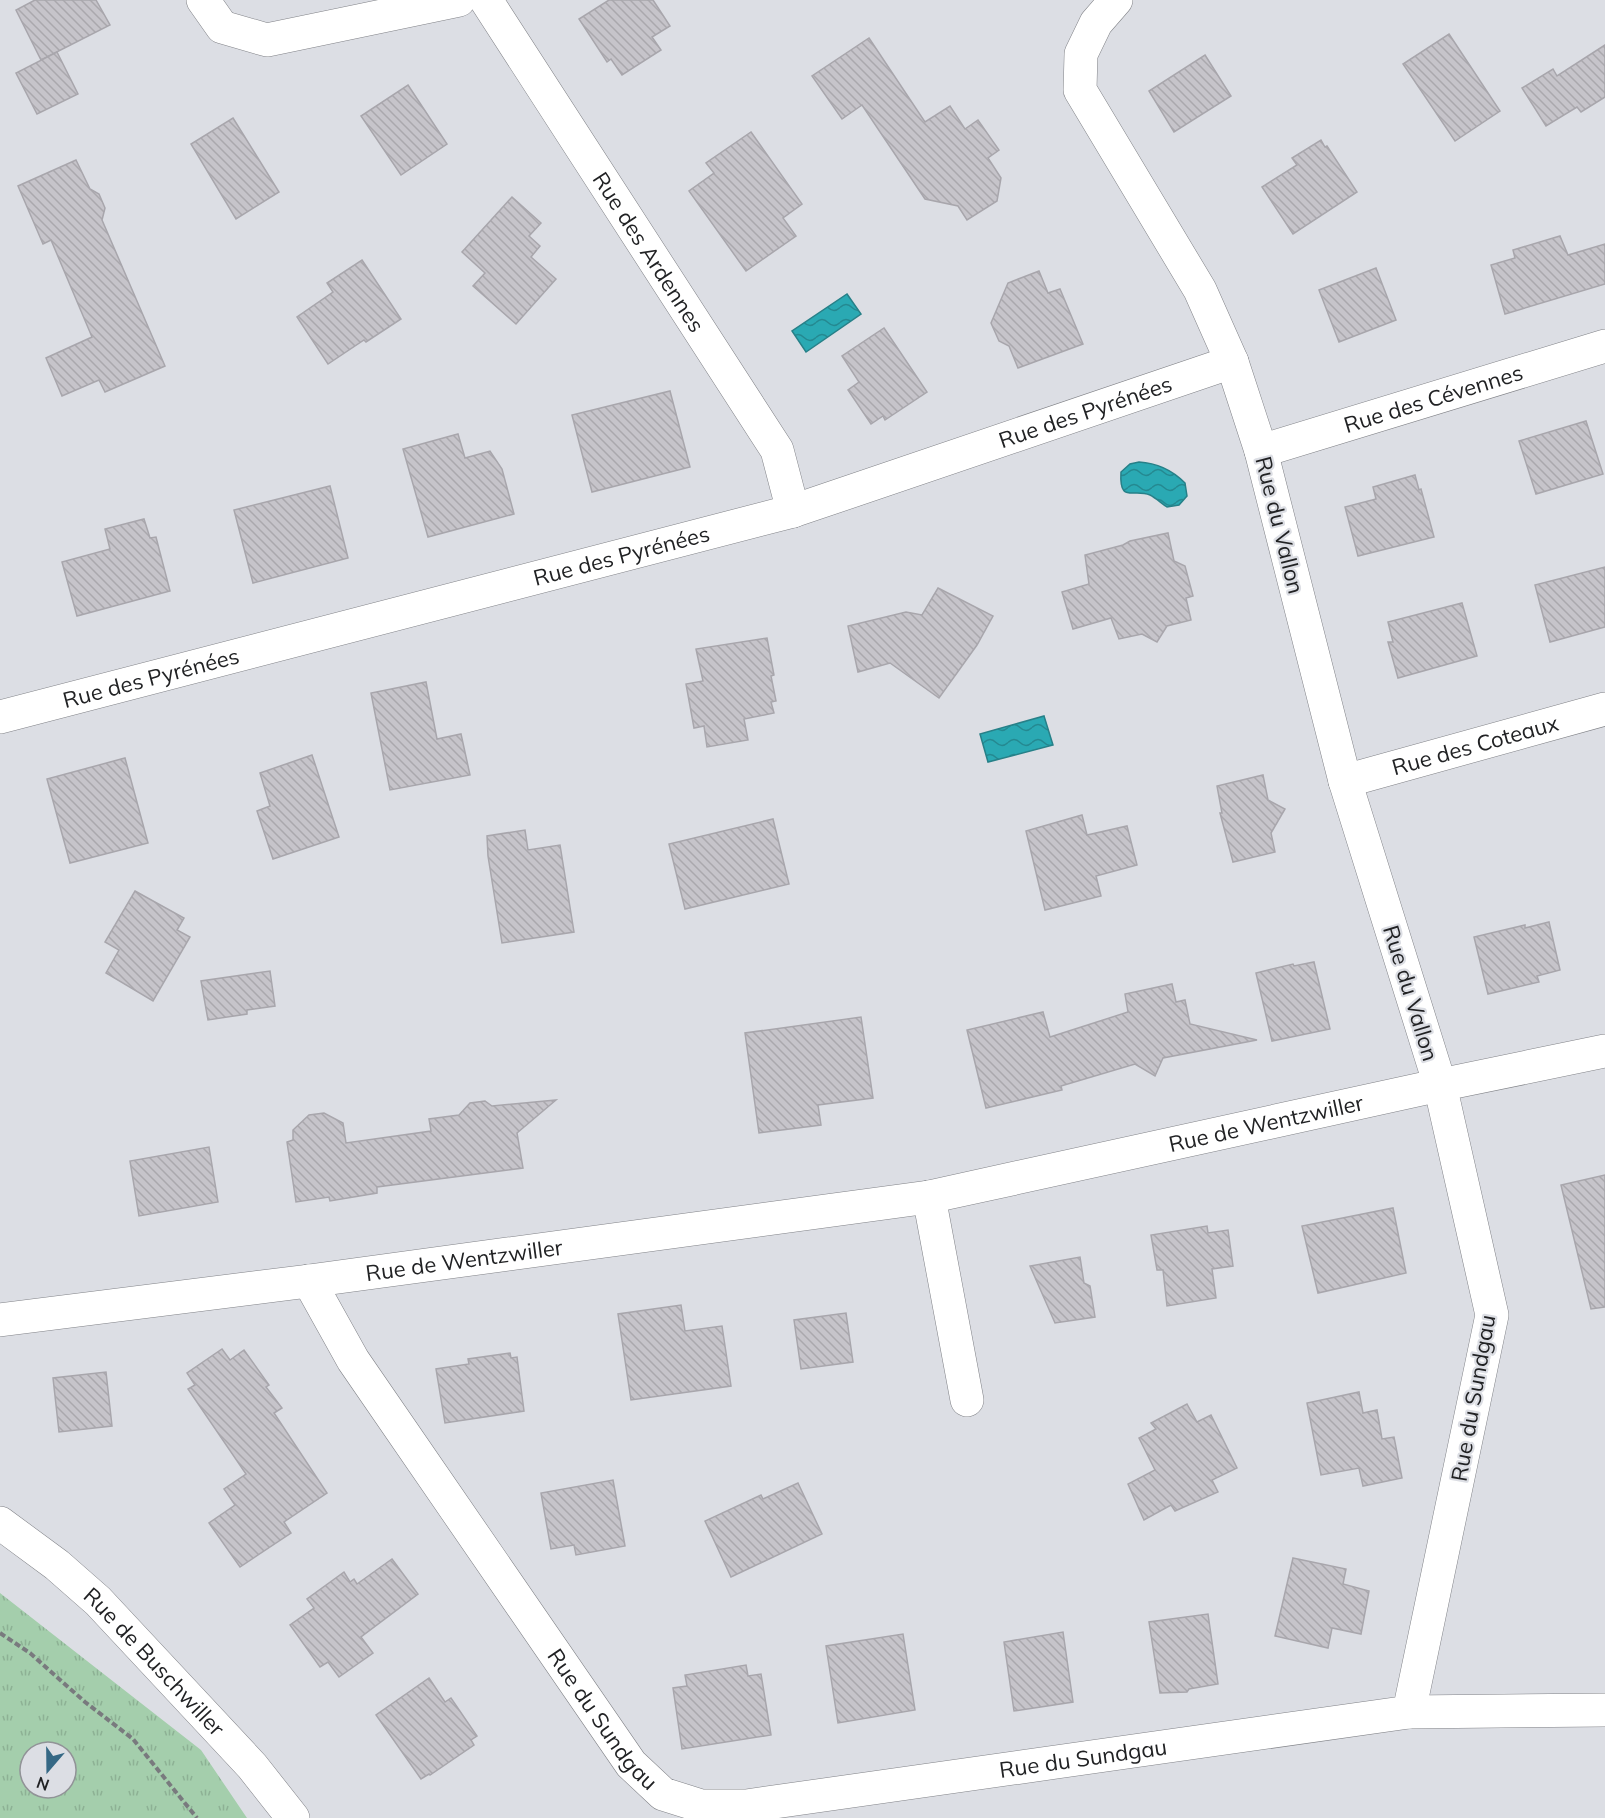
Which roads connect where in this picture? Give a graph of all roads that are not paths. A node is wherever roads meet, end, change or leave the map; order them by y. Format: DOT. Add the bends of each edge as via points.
graph roads {
  1 [pos="203,0"];
  2 [pos="459,0"];
  3 [pos="486,0"];
  4 [pos="1116,0"];
  5 [pos="1605,346"];
  6 [pos="1232,362"];
  7 [pos="1261,451"];
  8 [pos="793,511"];
  9 [pos="1605,710"];
  10 [pos="0,717"];
  11 [pos="1345,781"];
  12 [pos="1605,1051"];
  13 [pos="1440,1085"];
  14 [pos="929,1197"];
  15 [pos="309,1281"];
  16 [pos="0,1320"];
  17 [pos="967,1400"];
  18 [pos="0,1523"];
  19 [pos="1605,1710"];
  20 [pos="1409,1712"];
  21 [pos="293,1818"];
  1 -- 2 [label="street" via="222,27 267,40"];
  3 -- 8 [label="street, Rue des Ardennes" via="777,450"];
  4 -- 6 [label="street, Rue du Vallon" via="1096,23 1082,54 1080,90 1200,290"];
  5 -- 7 [label="street, Rue des Cévennes"];
  6 -- 7 [label="street, Rue du Vallon"];
  6 -- 8 [label="street, Rue des Pyrénées"];
  7 -- 11 [label="street, Rue du Vallon"];
  8 -- 10 [label="street, Rue des Pyrénées"];
  9 -- 11 [label="street, Rue des Coteaux"];
  11 -- 13 [label="street, Rue du Vallon"];
  12 -- 13 [label="street, Rue de Wentzwiller"];
  13 -- 14 [label="street, Rue de Wentzwiller"];
  13 -- 20 [label="street, Rue du Sundgau" via="1492,1315"];
  14 -- 15 [label="street, Rue de Wentzwiller"];
  14 -- 17 [label="street"];
  15 -- 16 [label="street, Rue de Wentzwiller"];
  15 -- 20 [label="street, Rue du Sundgau" via="353,1360 631,1764 663,1794 701,1806 746,1806"];
  18 -- 21 [label="street, Rue de Buschwiller" via="98,1601 252,1766"];
  19 -- 20 [label="street, Rue du Sundgau"];
}
